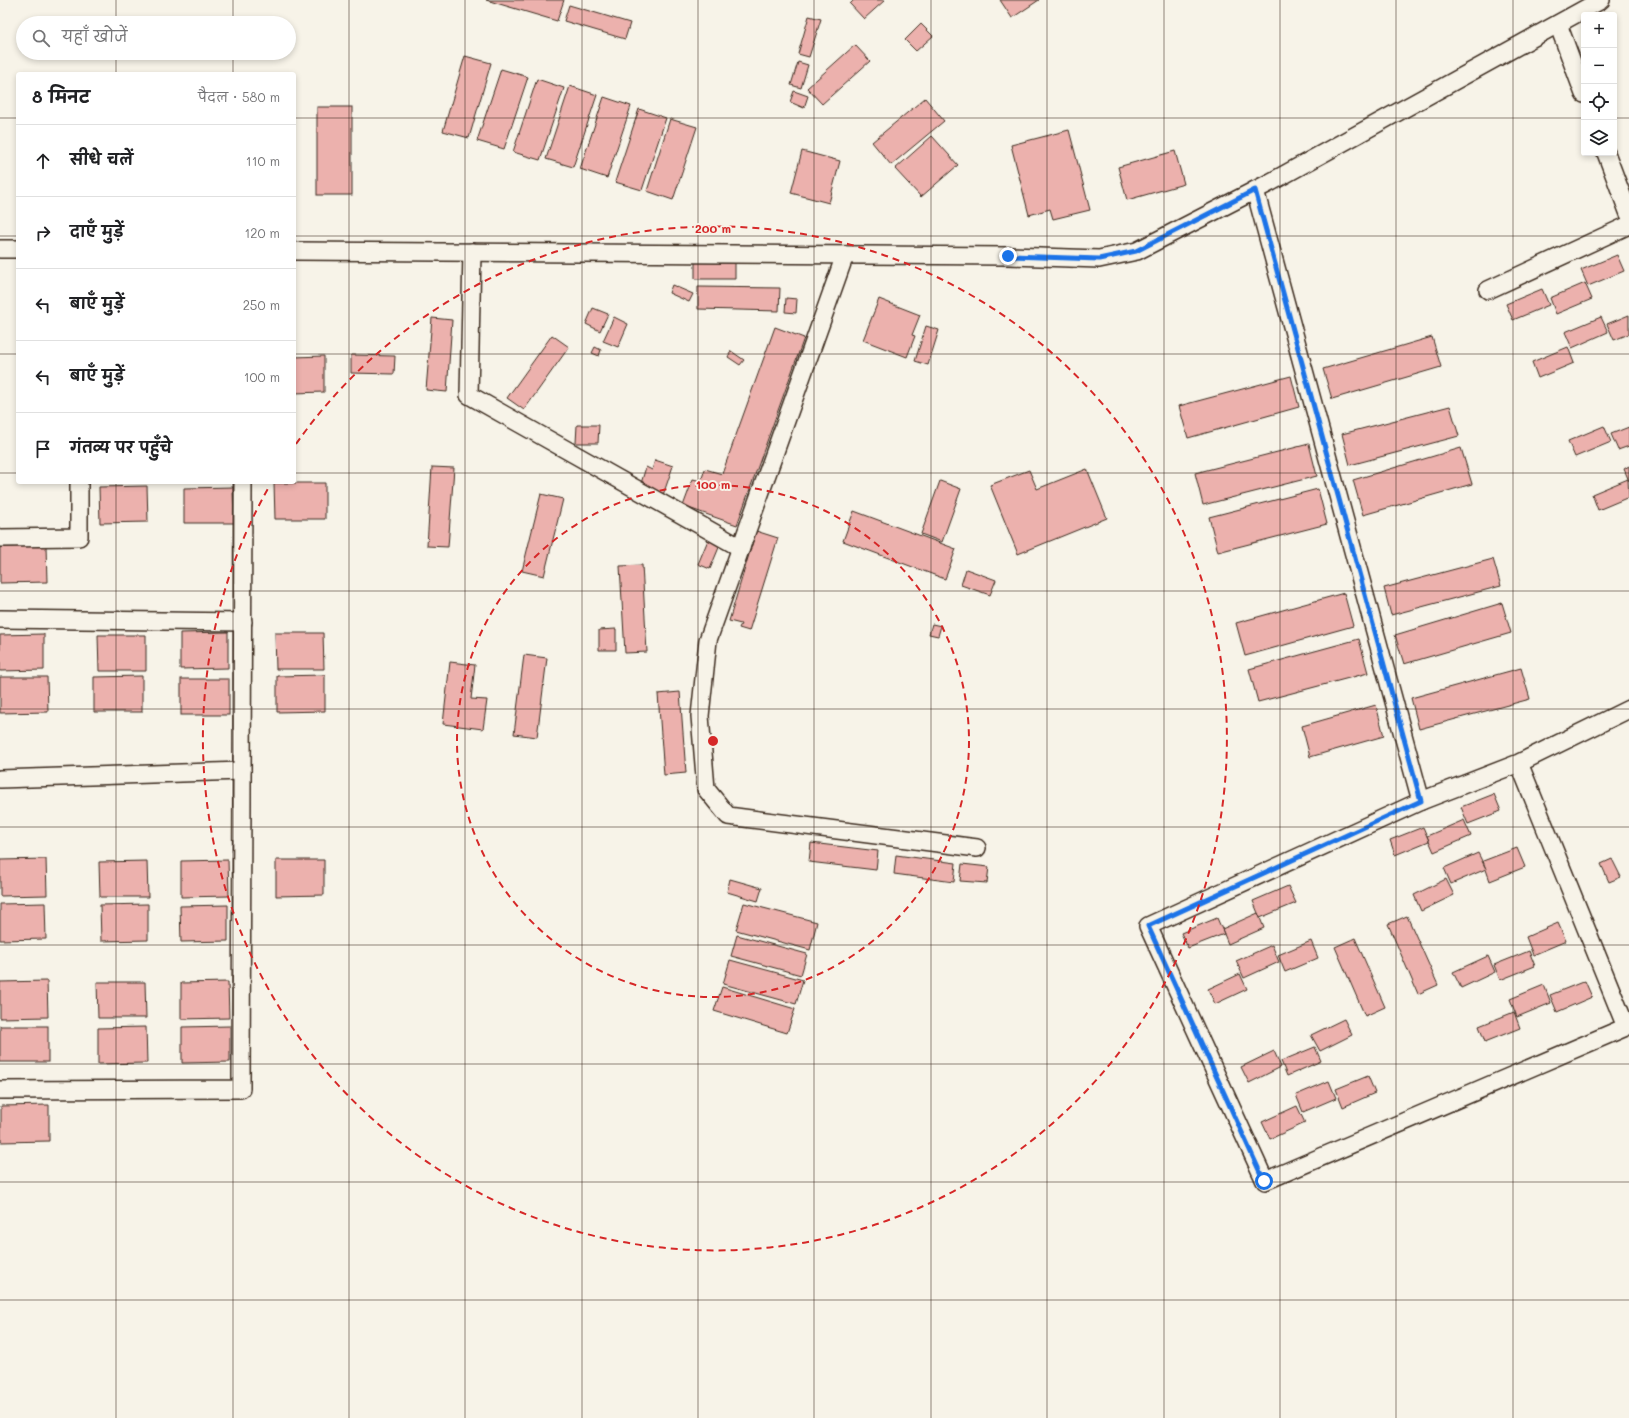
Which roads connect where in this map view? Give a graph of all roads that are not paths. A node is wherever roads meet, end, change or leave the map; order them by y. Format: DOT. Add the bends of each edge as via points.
graph roads {
  1 [pos="1601,0"];
  2 [pos="1558,24"];
  3 [pos="1581,86"];
  4 [pos="1607,156"];
  5 [pos="1255,190"];
  6 [pos="1629,214"];
  7 [pos="1629,225"];
  8 [pos="0,249"];
  9 [pos="16,249"];
  10 [pos="296,251"];
  11 [pos="472,252"];
  12 [pos="845,255"];
  13 [pos="1488,290"];
  14 [pos="79,484"];
  15 [pos="243,484"];
  16 [pos="0,538"];
  17 [pos="741,548"];
  18 [pos="0,619"];
  19 [pos="243,622"];
  20 [pos="1629,709"];
  21 [pos="1519,763"];
  22 [pos="242,771"];
  23 [pos="0,779"];
  24 [pos="1421,801"];
  25 [pos="977,848"];
  26 [pos="0,1090"];
  1 -- 2 [label="street"];
  2 -- 3 [label="street"];
  2 -- 5 [label="street"];
  4 -- 6 [label="street"];
  5 -- 12 [label="street" via="1136,251 1099,259"];
  5 -- 24 [label="street"];
  7 -- 13 [label="street"];
  8 -- 9 [label="street"];
  10 -- 11 [label="street"];
  11 -- 12 [label="street"];
  11 -- 17 [label="street" via="469,395"];
  12 -- 17 [label="street"];
  14 -- 16 [label="street" via="79,537"];
  15 -- 19 [label="street"];
  17 -- 25 [label="street" via="708,640 700,716 706,789 728,816"];
  18 -- 19 [label="street"];
  19 -- 22 [label="street"];
  20 -- 21 [label="street"];
  21 -- 24 [label="street"];
  21 -- 24 [label="street" via="1626,1027 1264,1181 1148,926"];
  22 -- 23 [label="street"];
  22 -- 26 [label="street" via="241,1090"];
}
